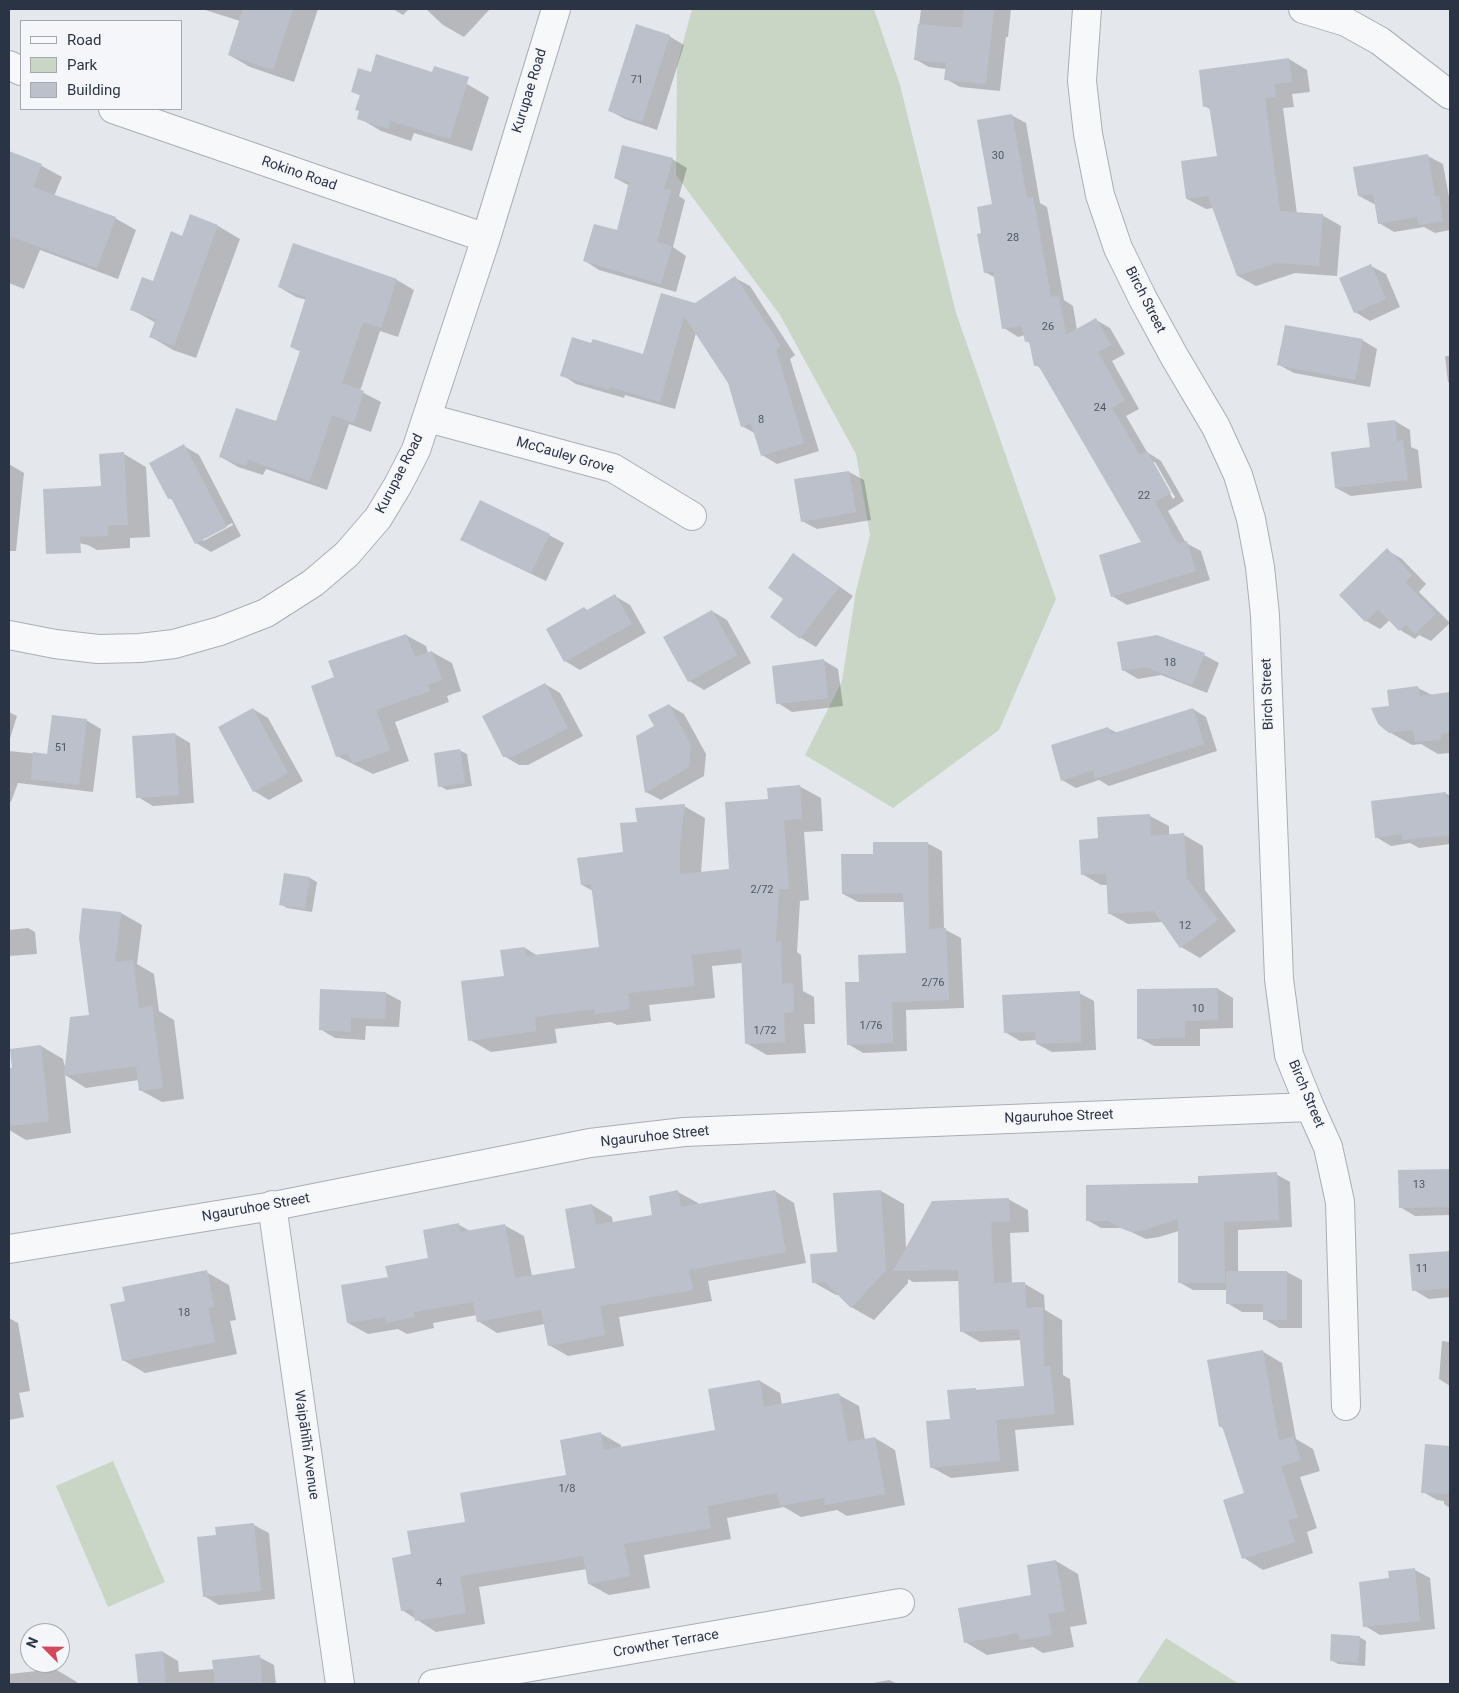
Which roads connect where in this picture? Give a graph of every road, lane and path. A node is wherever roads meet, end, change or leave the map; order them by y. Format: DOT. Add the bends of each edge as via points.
graph roads {
  1 [pos="556,9"];
  2 [pos="1087,9"];
  3 [pos="1302,9"];
  4 [pos="1450,95"];
  5 [pos="116,110"];
  6 [pos="486,238"];
  7 [pos="428,418"];
  8 [pos="692,516"];
  9 [pos="9,634"];
  10 [pos="1310,1107"];
  11 [pos="272,1205"];
  12 [pos="9,1249"];
  13 [pos="1346,1406"];
  14 [pos="900,1603"];
  15 [pos="340,1684"];
  16 [pos="433,1684"];
  1 -- 6 [label="street, Kurupae Road"];
  2 -- 10 [label="street, Birch Street" via="1082,81 1100,195 1118,248 1143,299 1216,427 1238,474 1251,519 1265,615 1279,979 1289,1055"];
  3 -- 4 [label="street" via="1346,22 1380,41"];
  5 -- 6 [label="street, Rokino Road"];
  6 -- 7 [label="street, Kurupae Road"];
  7 -- 8 [label="street, McCauley Grove" via="613,468"];
  7 -- 9 [label="street, Kurupae Road" via="416,450 378,518 347,554 313,583 266,613 211,634 174,644 140,648 98,649"];
  10 -- 11 [label="street, Ngauruhoe Street" via="684,1132 590,1143"];
  10 -- 13 [label="street, Birch Street" via="1328,1147 1340,1202"];
  11 -- 12 [label="street, Ngauruhoe Street"];
  11 -- 15 [label="street, Waipāhīhī Avenue"];
  14 -- 16 [label="street, Crowther Terrace"];
}
